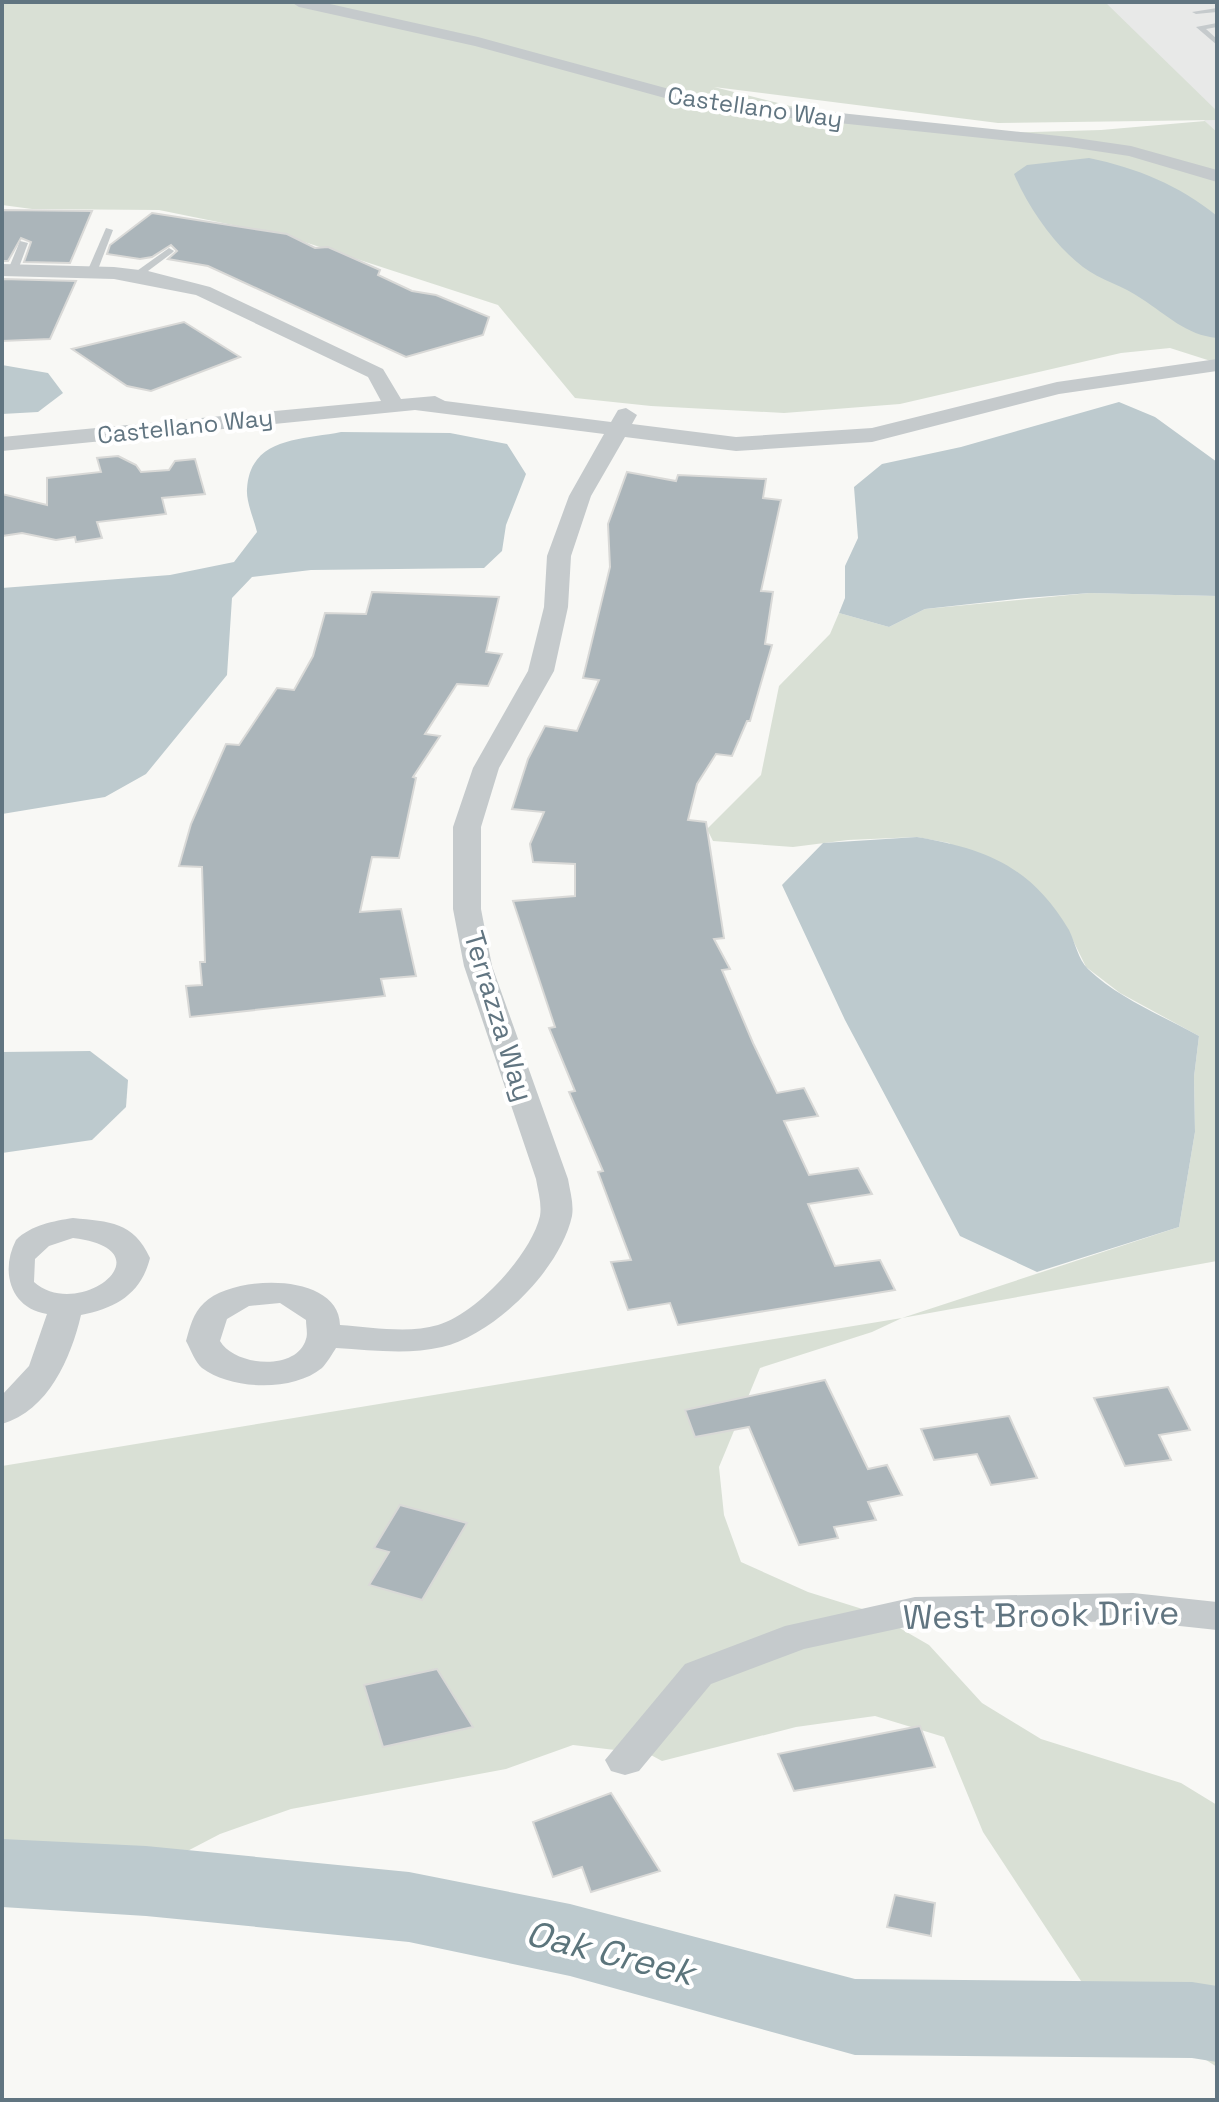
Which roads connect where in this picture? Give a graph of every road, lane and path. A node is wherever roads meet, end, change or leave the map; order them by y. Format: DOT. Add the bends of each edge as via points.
graph roads {
  1 [pos="299,2"];
  2 [pos="1217,10"];
  3 [pos="1196,12"];
  4 [pos="1217,25"];
  5 [pos="1217,43"];
  6 [pos="1217,176"];
  7 [pos="106,237"];
  8 [pos="8,246"];
  9 [pos="179,256"];
  10 [pos="8,270"];
  11 [pos="92,272"];
  12 [pos="137,275"];
  13 [pos="339,358"];
  14 [pos="1217,365"];
  15 [pos="405,404"];
  16 [pos="351,409"];
  17 [pos="621,422"];
  18 [pos="2,444"];
  19 [pos="66,1306"];
  20 [pos="325,1336"];
  21 [pos="2,1412"];
  22 [pos="1217,1616"];
  23 [pos="625,1760"];
  1 -- 6 [label="street, Castellano Way" via="478,42 705,104 1069,142 1131,151"];
  2 -- 3 [label="lane"];
  4 -- 5 [label="lane" via="1200,27"];
  7 -- 11 [label="lane"];
  8 -- 10 [label="lane" via="26,245"];
  9 -- 12 [label="lane" via="162,252"];
  10 -- 11 [label="street"];
  11 -- 12 [label="street"];
  12 -- 13 [label="street" via="203,291"];
  13 -- 15 [label="street" via="376,373"];
  13 -- 16 [label="street"];
  14 -- 17 [label="street, Castellano Way" via="1057,388 872,435 736,444"];
  15 -- 16 [label="street, Castellano Way"];
  15 -- 17 [label="street, Castellano Way"];
  16 -- 18 [label="street, Castellano Way"];
  17 -- 20 [label="street, Terrazza Way" via="580,496 559,556 556,607 541,671 486,768 467,827 467,909 478,966 552,1179 556,1214 543,1244 505,1298 451,1332 411,1338"];
  19 -- 21 [label="street" via="59,1338 41,1377"];
  22 -- 23 [label="street, West Brook Drive" via="1133,1607 915,1611 798,1636 698,1674"];
}
